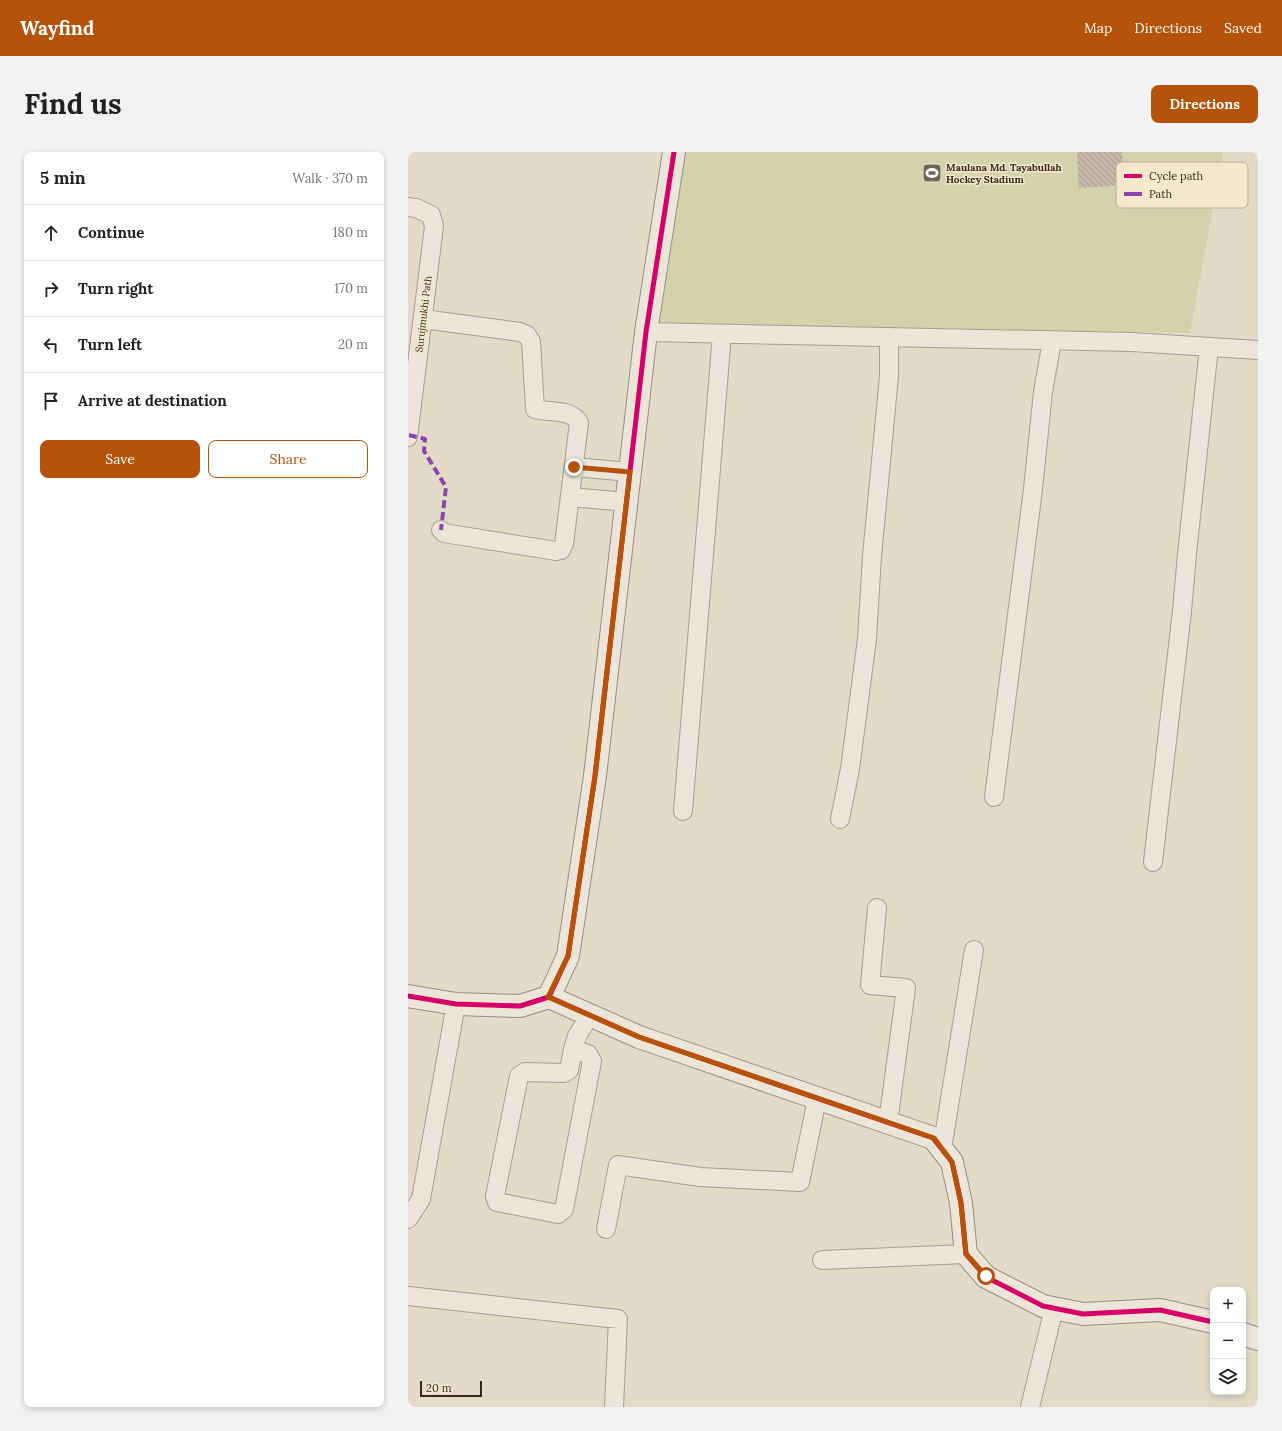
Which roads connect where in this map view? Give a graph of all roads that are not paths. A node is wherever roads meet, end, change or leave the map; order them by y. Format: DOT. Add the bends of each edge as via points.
graph roads {
  1 [pos="674,152"];
  2 [pos="408,207"];
  3 [pos="422,319"];
  4 [pos="646,332"];
  5 [pos="722,334"];
  6 [pos="889,337"];
  7 [pos="1052,341"];
  8 [pos="1209,347"];
  9 [pos="1258,350"];
  10 [pos="408,437"];
  11 [pos="574,467"];
  12 [pos="630,472"];
  13 [pos="570,497"];
  14 [pos="627,502"];
  15 [pos="441,530"];
  16 [pos="994,797"];
  17 [pos="683,810"];
  18 [pos="840,819"];
  19 [pos="1153,862"];
  20 [pos="876,908"];
  21 [pos="974,950"];
  22 [pos="408,996"];
  23 [pos="548,997"];
  24 [pos="456,1004"];
  25 [pos="590,1015"];
  26 [pos="573,1049"];
  27 [pos="817,1099"];
  28 [pos="888,1123"];
  29 [pos="942,1149"];
  30 [pos="408,1219"];
  31 [pos="606,1229"];
  32 [pos="966,1254"];
  33 [pos="822,1260"];
  34 [pos="408,1296"];
  35 [pos="1054,1308"];
  36 [pos="1210,1321"];
  37 [pos="1246,1335"];
  38 [pos="1258,1339"];
  39 [pos="614,1407"];
  40 [pos="1030,1407"];
  1 -- 4 [label="street"];
  2 -- 3 [label="street, Surujmukhi Path" via="431,215 434,226"];
  3 -- 10 [label="street, Surujmukhi Path"];
  3 -- 11 [label="street" via="527,335 531,342 535,409 570,414 579,423"];
  4 -- 5 [label="street"];
  4 -- 12 [label="street"];
  5 -- 6 [label="street"];
  5 -- 17 [label="street"];
  6 -- 7 [label="street"];
  6 -- 18 [label="street" via="889,376 867,639 850,769"];
  7 -- 8 [label="street" via="1132,342"];
  7 -- 16 [label="street" via="1043,392"];
  8 -- 9 [label="street"];
  8 -- 19 [label="street"];
  11 -- 12 [label="street"];
  11 -- 13 [label="street"];
  12 -- 14 [label="street"];
  13 -- 14 [label="street"];
  13 -- 15 [label="street" via="561,550 444,533"];
  14 -- 23 [label="street" via="595,776 568,956"];
  20 -- 28 [label="street" via="870,985 906,988"];
  21 -- 29 [label="street"];
  22 -- 24 [label="street"];
  23 -- 24 [label="street" via="520,1006"];
  23 -- 25 [label="street"];
  24 -- 30 [label="street" via="421,1199"];
  25 -- 26 [label="street" via="577,1036"];
  25 -- 27 [label="street" via="639,1037"];
  26 -- 26 [label="street" via="569,1070 564,1073 525,1072 519,1076 495,1196 497,1202 558,1214 564,1209 592,1061 588,1054"];
  27 -- 28 [label="street"];
  27 -- 31 [label="street" via="800,1182 700,1177 618,1165"];
  28 -- 29 [label="street" via="934,1138"];
  29 -- 32 [label="street" via="954,1169 961,1203"];
  32 -- 33 [label="street"];
  32 -- 35 [label="street" via="986,1276 1044,1306"];
  34 -- 39 [label="street" via="618,1319"];
  35 -- 36 [label="street" via="1083,1314 1160,1310"];
  35 -- 40 [label="street"];
  37 -- 38 [label="street"];
}
